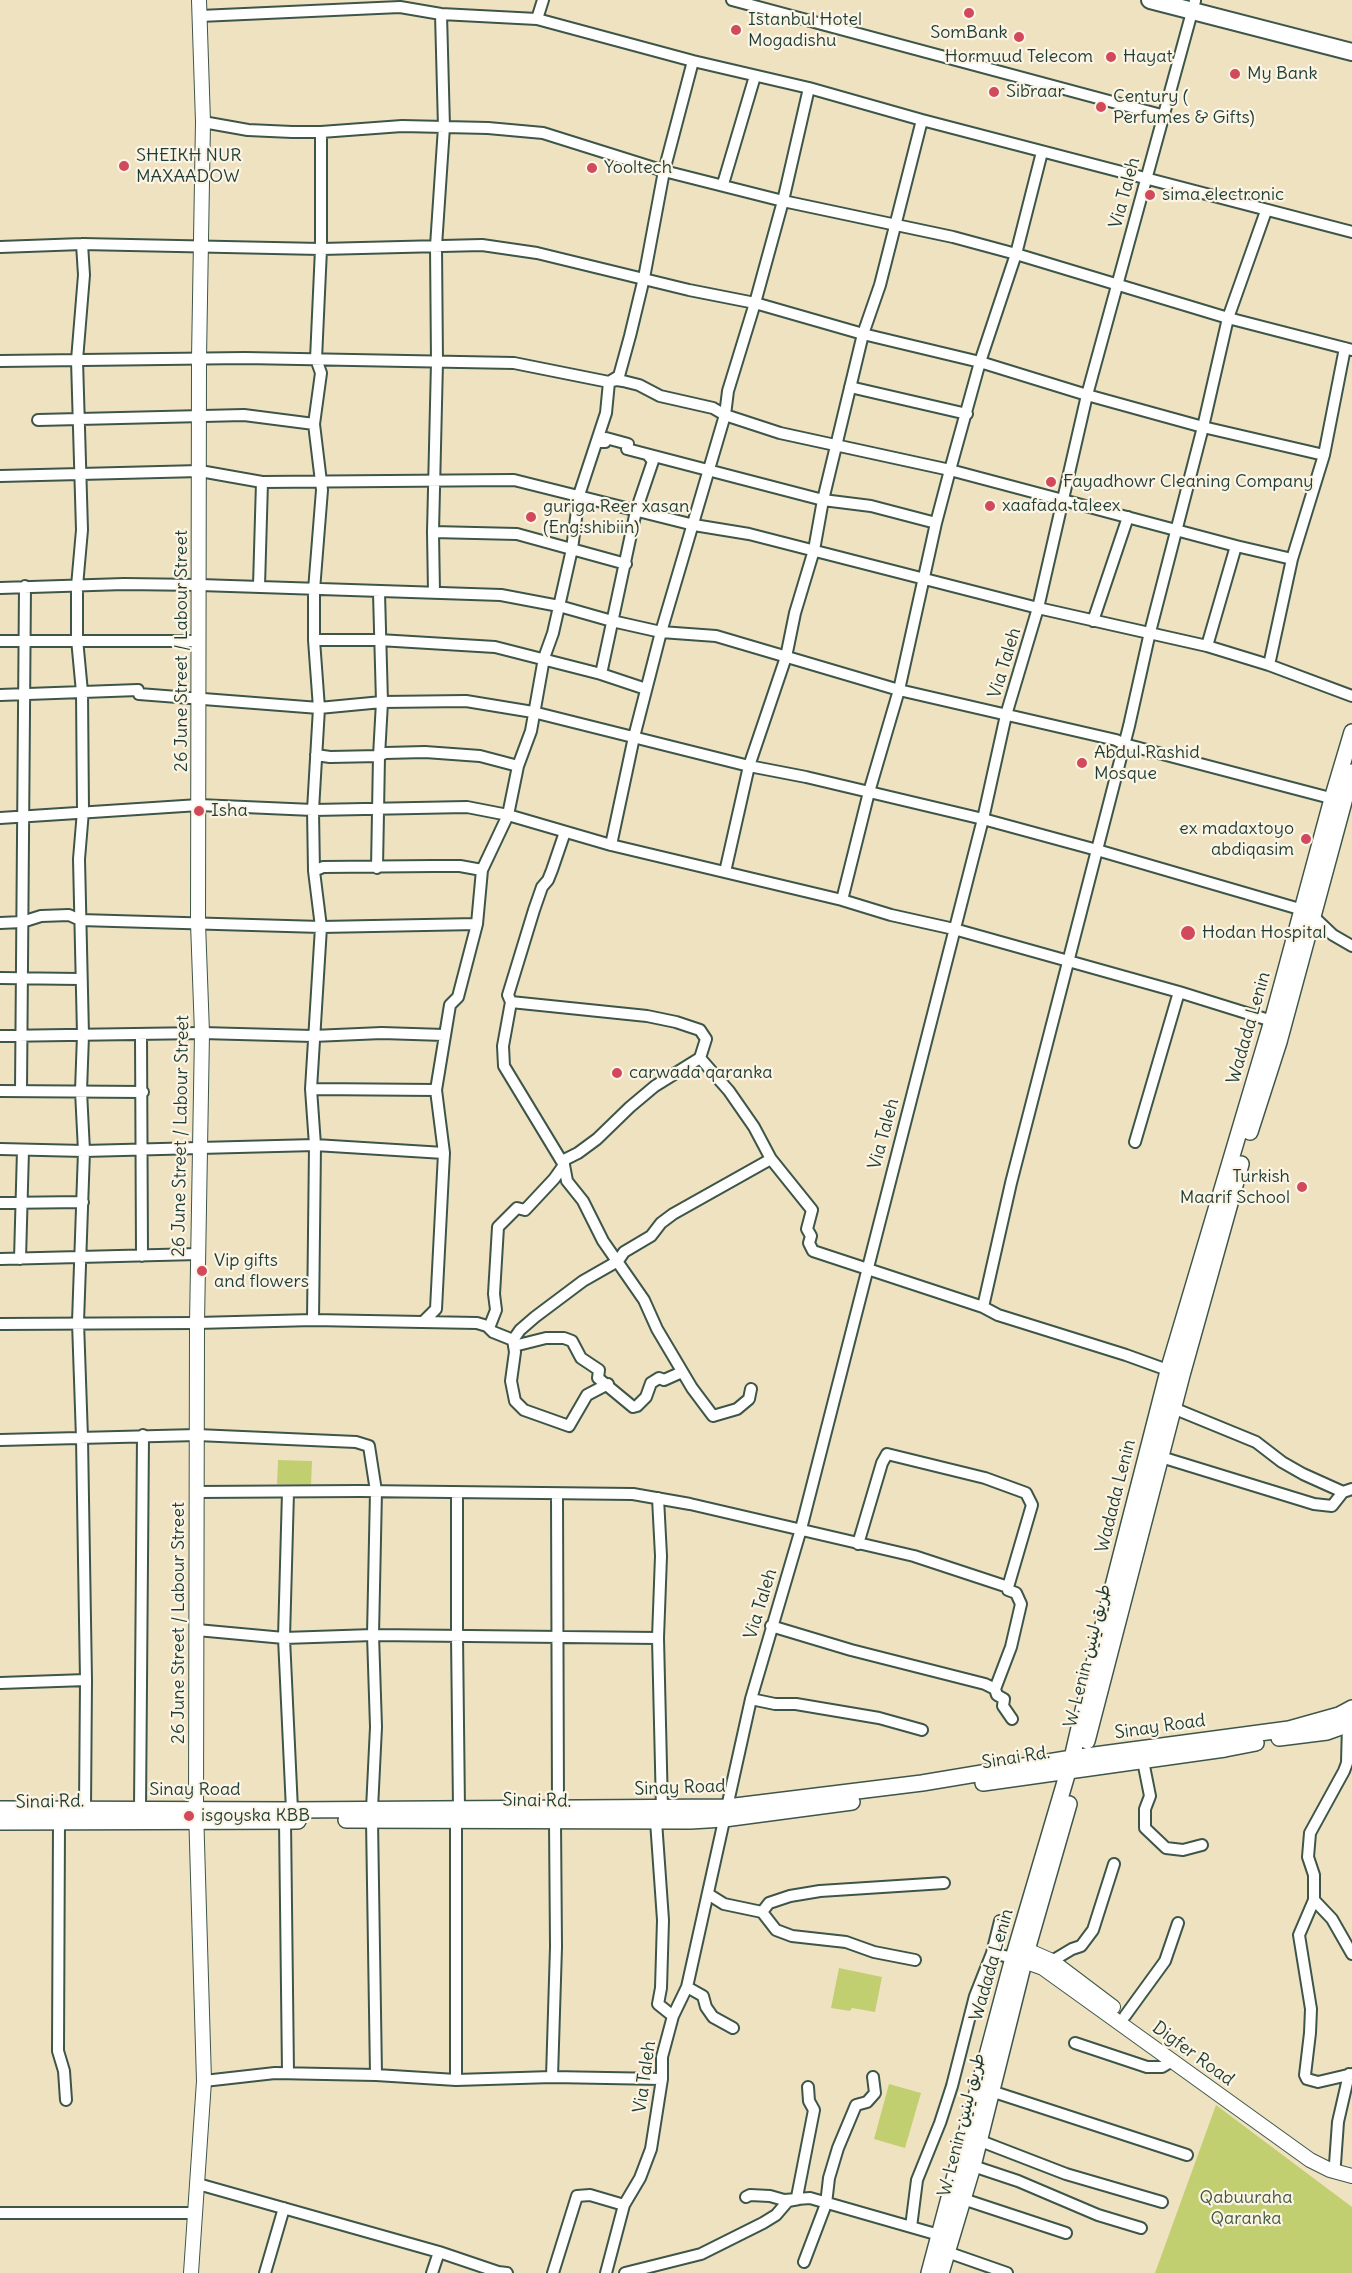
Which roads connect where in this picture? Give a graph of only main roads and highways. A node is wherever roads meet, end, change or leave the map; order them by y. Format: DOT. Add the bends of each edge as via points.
graph roads {
  1 [pos="1150,0"];
  2 [pos="1193,4"];
  3 [pos="1352,42"];
  4 [pos="1352,52"];
  5 [pos="1352,732"];
  6 [pos="1352,771"];
  7 [pos="1337,800"];
  8 [pos="1308,913"];
  9 [pos="1175,1373"];
  10 [pos="1107,1635"];
  11 [pos="1352,1708"];
  12 [pos="1350,1724"];
  13 [pos="1076,1763"];
  14 [pos="0,1809"];
  15 [pos="197,1815"];
  16 [pos="0,1822"];
  17 [pos="1021,1953"];
  18 [pos="929,2273"];
  19 [pos="942,2273"];
  1 -- 2 [label="highway"];
  2 -- 3 [label="highway"];
  2 -- 4 [label="highway"];
  5 -- 7 [label="main road, Wadada Lenin"];
  6 -- 7 [label="main road"];
  7 -- 8 [label="main road, Wadada Lenin"];
  8 -- 9 [label="main road, Wadada Lenin" via="1272,1021"];
  8 -- 9 [label="main road, W. Lenin طريق لينين" via="1279,1042"];
  9 -- 10 [label="main road, Wadada Lenin"];
  9 -- 10 [label="main road, W. Lenin طريق لينين" via="1173,1408 1161,1457"];
  10 -- 13 [label="main road, Wadada Lenin"];
  11 -- 13 [label="main road, Sinay Road" via="1289,1729"];
  12 -- 13 [label="main road, Sinay Road" via="1327,1732 1143,1761"];
  13 -- 15 [label="main road, Sinay Road" via="726,1813"];
  13 -- 17 [label="main road, W. Lenin طريق لينين"];
  14 -- 15 [label="main road, Sinay Road" via="140,1809"];
  15 -- 16 [label="main road, Sinai Rd."];
  17 -- 18 [label="main road, Wadada Lenin"];
  17 -- 19 [label="main road, W. Lenin طريق لينين" via="973,2166"];
}
